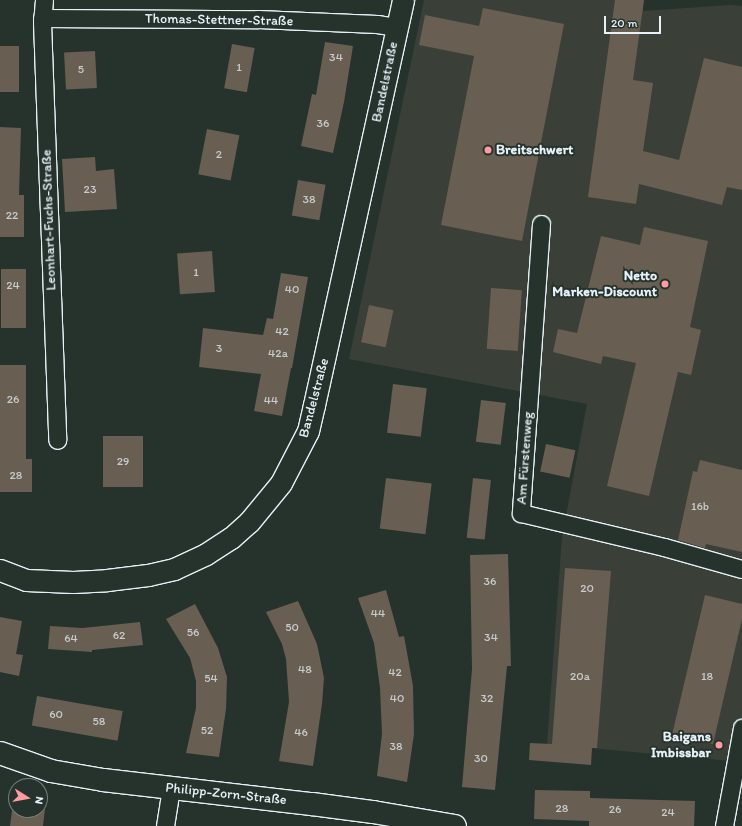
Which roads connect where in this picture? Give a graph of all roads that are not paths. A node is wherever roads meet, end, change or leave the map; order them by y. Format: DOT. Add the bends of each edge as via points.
graph roads {
  1 [pos="44,0"];
  2 [pos="403,0"];
  3 [pos="42,18"];
  4 [pos="396,27"];
  5 [pos="541,224"];
  6 [pos="57,440"];
  7 [pos="742,569"];
  8 [pos="0,570"];
  9 [pos="26,580"];
  10 [pos="0,584"];
  11 [pos="742,728"];
  12 [pos="0,753"];
  13 [pos="171,788"];
  14 [pos="444,825"];
  15 [pos="165,826"];
  16 [pos="724,826"];
  1 -- 3 [label="street, Leonhart-Fuchs-Straße"];
  2 -- 4 [label="street, Bandelstraße"];
  3 -- 4 [label="street, Thomas-Stettner-Straße" via="258,19"];
  3 -- 6 [label="street, Leonhart-Fuchs-Straße"];
  4 -- 9 [label="street, Bandelstraße" via="308,432 281,483 249,522 231,538 206,554 174,568 148,575 108,580"];
  5 -- 7 [label="street, Am Fürstenweg" via="521,513 664,547"];
  8 -- 9 [label="street, Bandelstraße"];
  9 -- 10 [label="street"];
  11 -- 16 [label="street"];
  12 -- 13 [label="main road, Philipp-Zorn-Straße" via="51,772"];
  13 -- 14 [label="main road, Philipp-Zorn-Straße" via="312,804"];
  13 -- 15 [label="street"];
}
